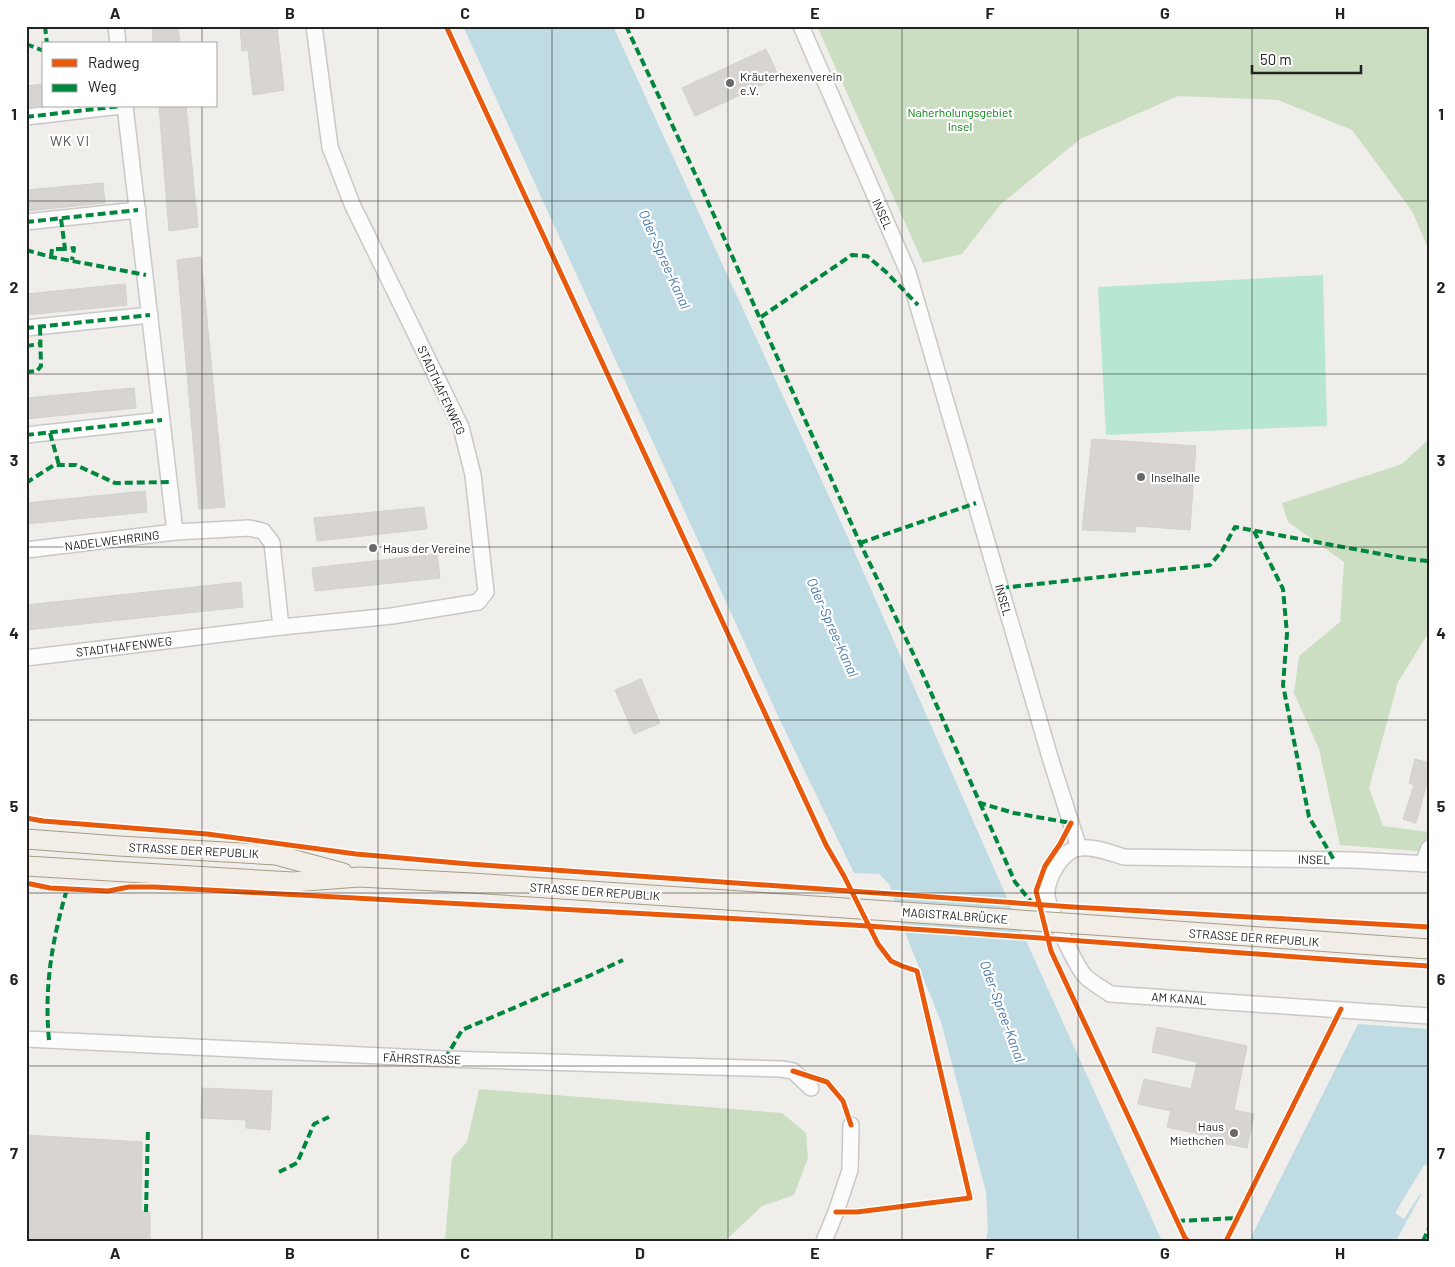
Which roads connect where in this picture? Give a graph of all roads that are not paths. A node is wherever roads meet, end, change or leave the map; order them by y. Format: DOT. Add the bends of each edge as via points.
graph roads {
  1 [pos="116,26"];
  2 [pos="314,26"];
  3 [pos="801,26"];
  4 [pos="118,42"];
  5 [pos="104,108"];
  6 [pos="125,108"];
  7 [pos="26,117"];
  8 [pos="138,210"];
  9 [pos="26,222"];
  10 [pos="150,315"];
  11 [pos="26,328"];
  12 [pos="162,420"];
  13 [pos="26,435"];
  14 [pos="175,532"];
  15 [pos="26,550"];
  16 [pos="281,627"];
  17 [pos="26,658"];
  18 [pos="30,838"];
  19 [pos="1079,848"];
  20 [pos="1429,848"];
  21 [pos="1426,864"];
  22 [pos="26,866"];
  23 [pos="359,877"];
  24 [pos="830,907"];
  25 [pos="1079,924"];
  26 [pos="1429,949"];
  27 [pos="1429,1016"];
  28 [pos="26,1039"];
  29 [pos="811,1088"];
  30 [pos="852,1125"];
  31 [pos="824,1241"];
  1 -- 4 [label="street"];
  2 -- 16 [label="street, STADTHAFENWEG" via="330,147 352,204 461,427 473,475 486,592 478,602 392,616"];
  3 -- 19 [label="street, INSEL" via="908,272"];
  5 -- 7 [label="street"];
  6 -- 8 [label="street, NADELWEHRRING"];
  8 -- 9 [label="street"];
  8 -- 10 [label="street, NADELWEHRRING"];
  10 -- 11 [label="street"];
  10 -- 12 [label="street, NADELWEHRRING"];
  12 -- 13 [label="street"];
  12 -- 14 [label="street, NADELWEHRRING"];
  14 -- 15 [label="street, NADELWEHRRING"];
  14 -- 16 [label="street" via="249,528 263,531 272,543"];
  16 -- 17 [label="street, STADTHAFENWEG"];
  18 -- 23 [label="main road, STRASSE DER REPUBLIK" via="276,855"];
  19 -- 21 [label="street, INSEL" via="1124,857"];
  19 -- 27 [label="street, AM KANAL" via="1070,851 1054,867 1047,898 1084,976 1110,994"];
  20 -- 21 [label="street"];
  22 -- 23 [label="main road, STRASSE DER REPUBLIK" via="293,882"];
  23 -- 24 [label="main road, STRASSE DER REPUBLIK"];
  24 -- 25 [label="main road, MAGISTRALBRÜCKE, bridge"];
  25 -- 26 [label="main road, STRASSE DER REPUBLIK"];
  28 -- 29 [label="street, FÄHRSTRASSE" via="781,1070 793,1071"];
  30 -- 31 [label="street" via="850,1170"];
}
